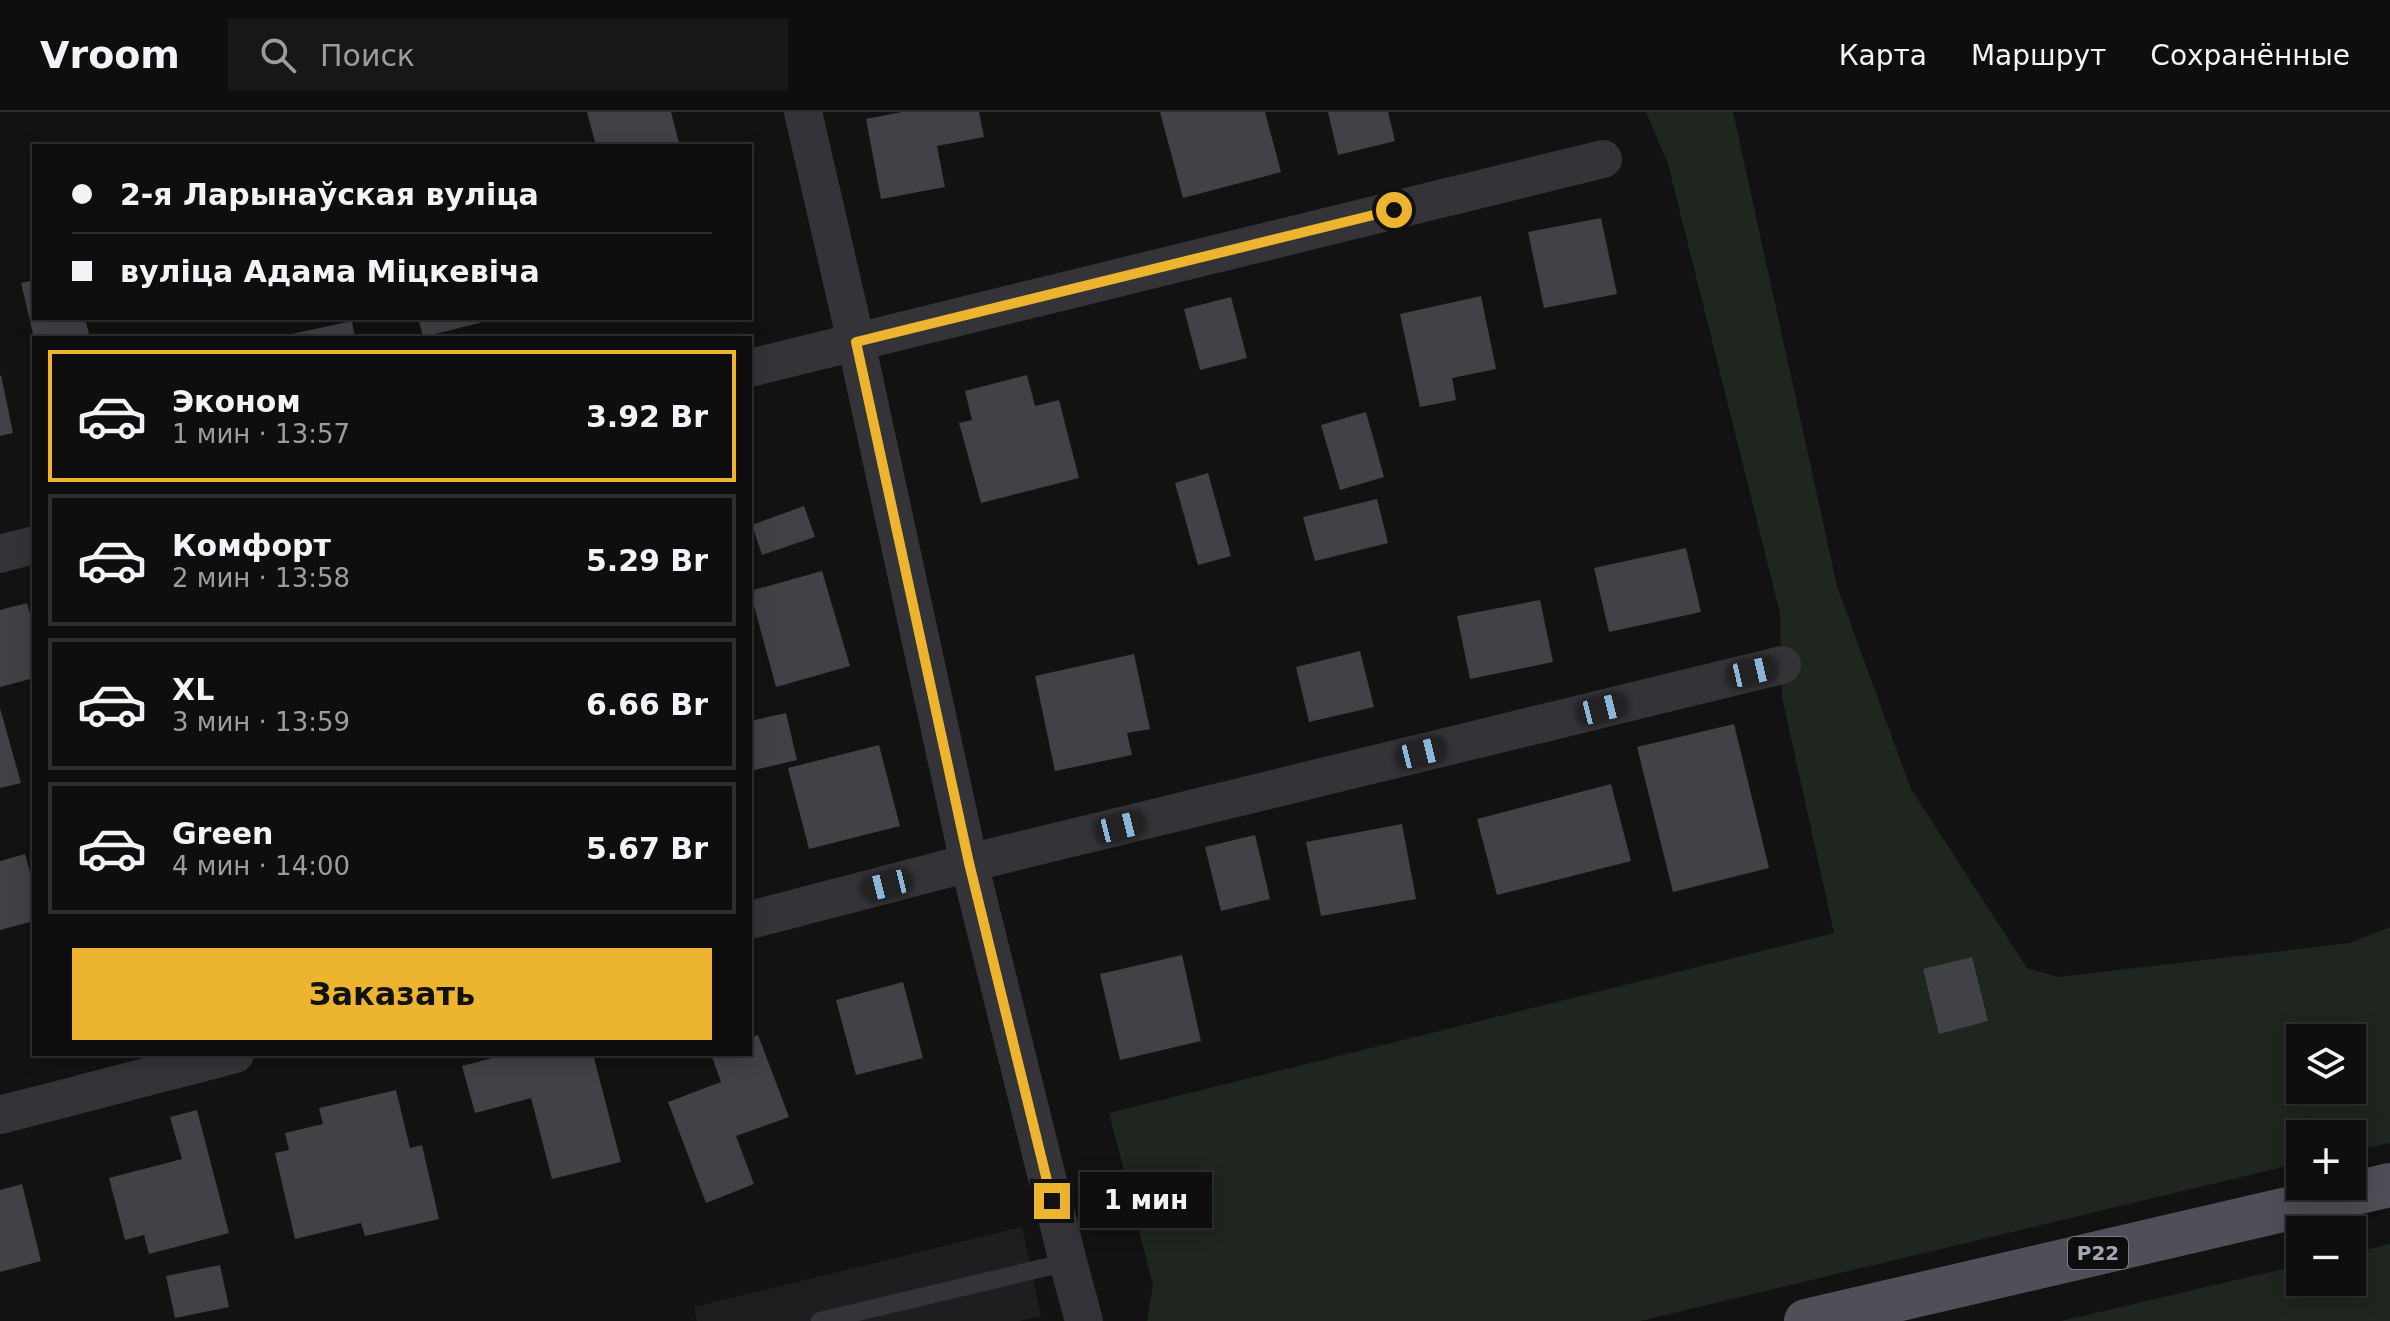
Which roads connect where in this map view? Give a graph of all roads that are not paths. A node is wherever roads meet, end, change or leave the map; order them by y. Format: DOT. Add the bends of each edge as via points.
graph roads {
  1 [pos="803,112"];
  2 [pos="1603,159"];
  3 [pos="856,342"];
  4 [pos="752,368"];
  5 [pos="32,546"];
  6 [pos="0,554"];
  7 [pos="1782,665"];
  8 [pos="969,863"];
  9 [pos="752,919"];
  10 [pos="227,1056"];
  11 [pos="0,1115"];
  12 [pos="2390,1185"];
  13 [pos="1068,1262"];
  14 [pos="820,1321"];
  15 [pos="1084,1321"];
  16 [pos="1806,1321"];
  1 -- 3 [label="street"];
  2 -- 3 [label="street"];
  3 -- 4 [label="street"];
  3 -- 8 [label="street"];
  5 -- 6 [label="street"];
  7 -- 8 [label="street"];
  8 -- 9 [label="street"];
  8 -- 13 [label="street"];
  10 -- 11 [label="street"];
  12 -- 16 [label="main road, Р22"];
  13 -- 14 [label="lane"];
  13 -- 15 [label="street"];
}
